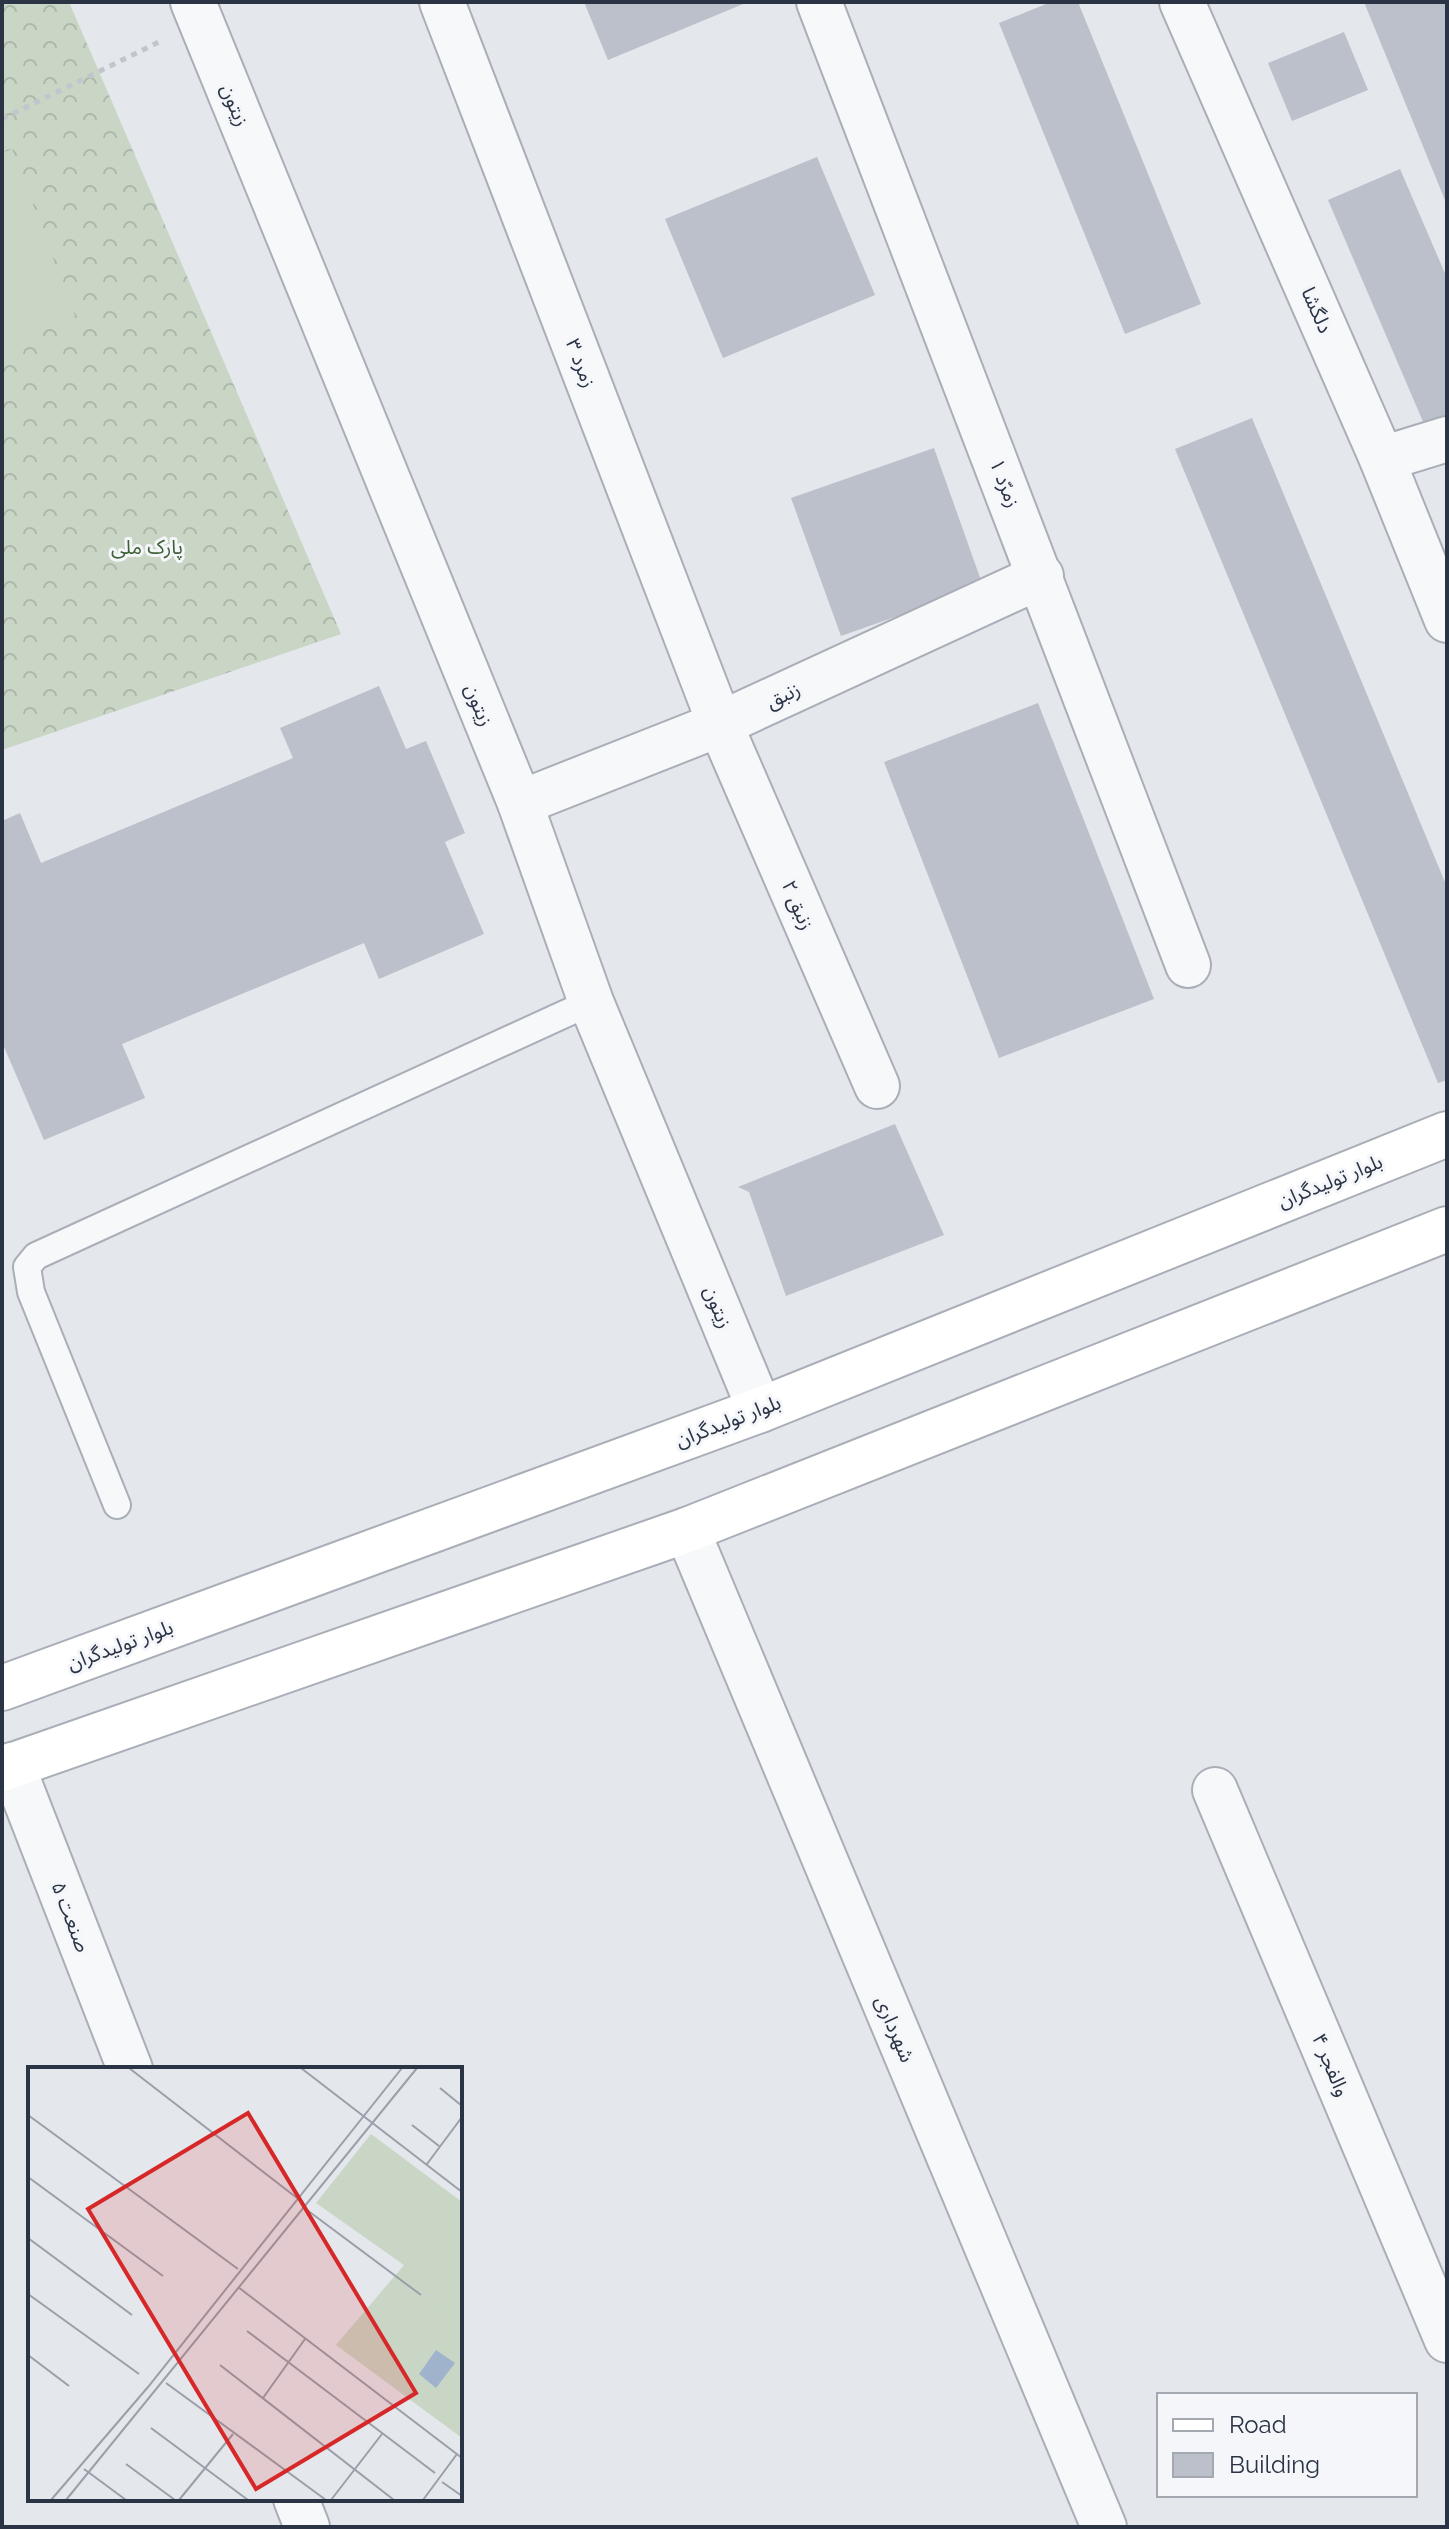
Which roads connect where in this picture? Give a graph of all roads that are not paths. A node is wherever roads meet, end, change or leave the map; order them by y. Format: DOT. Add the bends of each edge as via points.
graph roads {
  1 [pos="442,2"];
  2 [pos="819,2"];
  3 [pos="1182,2"];
  4 [pos="197,12"];
  5 [pos="1447,439"];
  6 [pos="1382,459"];
  7 [pos="1041,576"];
  8 [pos="1447,620"];
  9 [pos="720,724"];
  10 [pos="520,803"];
  11 [pos="1188,965"];
  12 [pos="591,1002"];
  13 [pos="877,1086"];
  14 [pos="1447,1134"];
  15 [pos="1447,1229"];
  16 [pos="760,1410"];
  17 [pos="117,1505"];
  18 [pos="687,1530"];
  19 [pos="5,1679"];
  20 [pos="7,1767"];
  21 [pos="1215,1790"];
  22 [pos="129,2067"];
  23 [pos="1447,2340"];
  24 [pos="297,2501"];
  25 [pos="307,2527"];
  26 [pos="1104,2527"];
  1 -- 9 [label="street, زمرد ۳"];
  2 -- 7 [label="street, زمرّد ۱"];
  3 -- 6 [label="street, دلگشا"];
  4 -- 10 [label="street, زیتون"];
  5 -- 6 [label="street"];
  6 -- 8 [label="street, دلگشا"];
  7 -- 9 [label="street, زنبق"];
  7 -- 11 [label="street, زمرّد ۱"];
  9 -- 10 [label="street, زنبق"];
  9 -- 13 [label="street, زنبق ۲"];
  10 -- 12 [label="street, زیتون"];
  12 -- 16 [label="street, زیتون"];
  12 -- 17 [label="lane" via="36,1256 27,1267 31,1292"];
  14 -- 16 [label="main road, بلوار تولیدگران"];
  15 -- 18 [label="main road"];
  16 -- 19 [label="main road, بلوار تولیدگران"];
  18 -- 20 [label="main road"];
  18 -- 26 [label="street, شهرداری"];
  20 -- 22 [label="street, صنعت ۵"];
  21 -- 23 [label="street, والفجر ۴"];
  24 -- 25 [label="street"];
}
